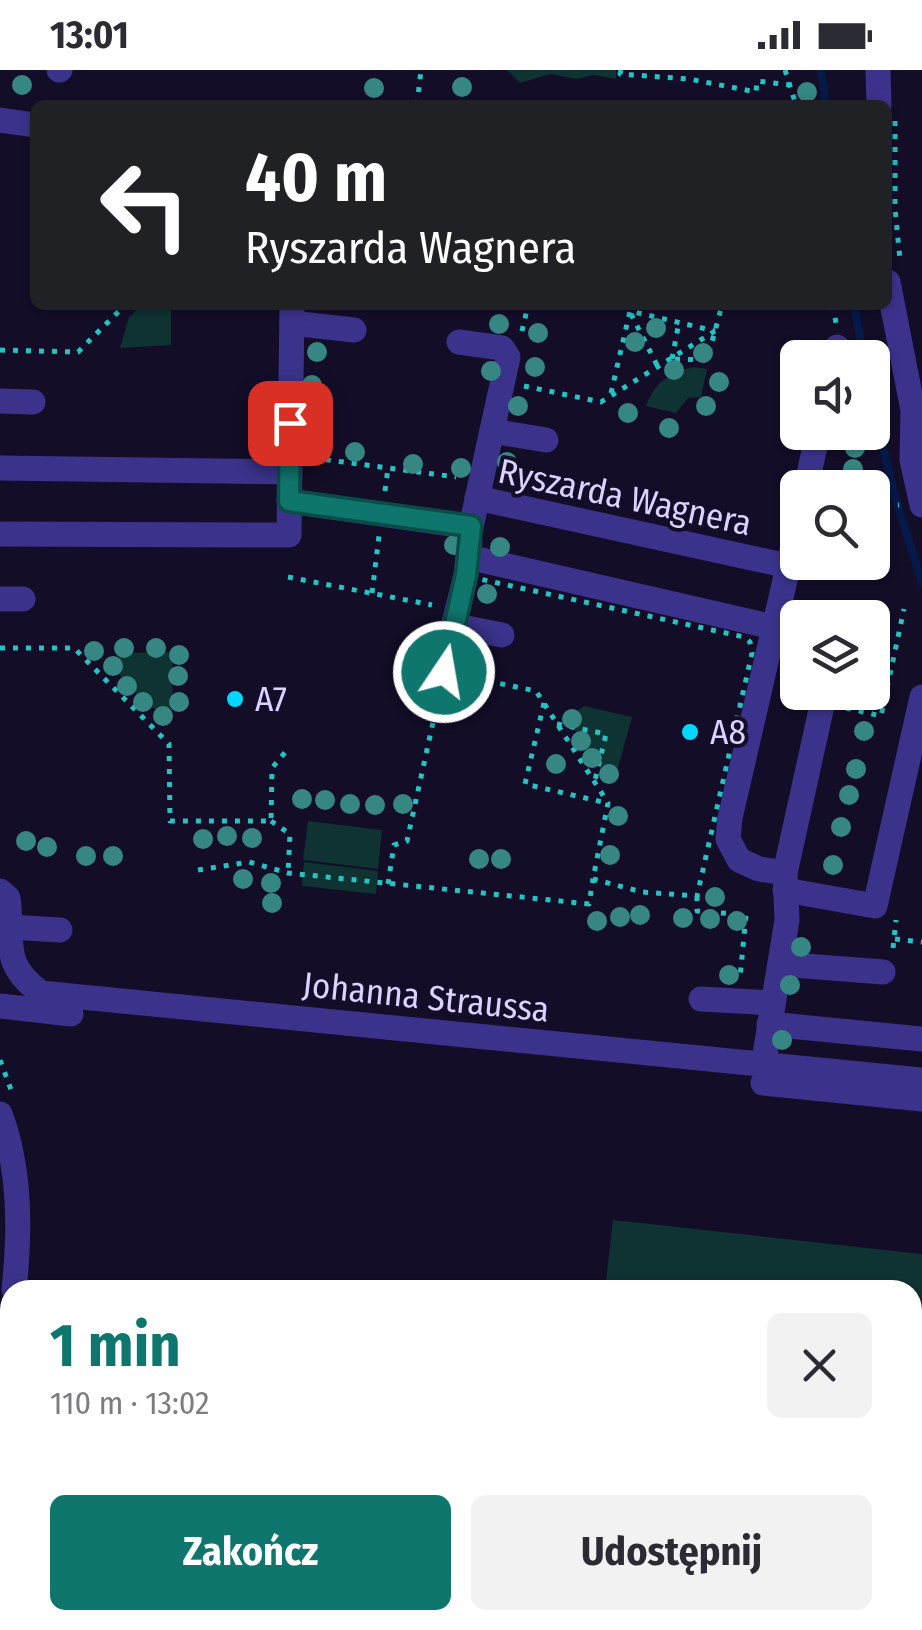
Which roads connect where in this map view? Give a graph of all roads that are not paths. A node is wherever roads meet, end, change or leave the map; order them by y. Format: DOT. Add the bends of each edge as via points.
graph roads {
  1 [pos="878,70"];
  2 [pos="879,100"];
  3 [pos="0,120"];
  4 [pos="30,123"];
  5 [pos="892,303"];
  6 [pos="292,314"];
  7 [pos="354,330"];
  8 [pos="460,342"];
  9 [pos="0,401"];
  10 [pos="32,402"];
  11 [pos="492,431"];
  12 [pos="546,440"];
  13 [pos="290,464"];
  14 [pos="5,468"];
  15 [pos="480,489"];
  16 [pos="289,501"];
  17 [pos="922,506"];
  18 [pos="471,526"];
  19 [pos="5,534"];
  20 [pos="780,564"];
  21 [pos="464,568"];
  22 [pos="785,580"];
  23 [pos="452,614"];
  24 [pos="773,627"];
  25 [pos="502,634"];
  26 [pos="444,672"];
  27 [pos="922,698"];
  28 [pos="821,710"];
  29 [pos="785,881"];
  30 [pos="0,891"];
  31 [pos="10,927"];
  32 [pos="60,930"];
  33 [pos="780,964"];
  34 [pos="883,972"];
  35 [pos="701,999"];
  36 [pos="0,1006"];
  37 [pos="765,1010"];
  38 [pos="922,1039"];
  39 [pos="763,1066"];
  40 [pos="922,1080"];
  41 [pos="922,1099"];
  42 [pos="0,1114"];
  43 [pos="14,1280"];
  1 -- 2 [label="street"];
  3 -- 4 [label="street"];
  5 -- 17 [label="street"];
  6 -- 7 [label="street"];
  6 -- 13 [label="street"];
  8 -- 11 [label="street" via="502,348 508,358"];
  9 -- 10 [label="street"];
  11 -- 12 [label="street"];
  11 -- 15 [label="street"];
  13 -- 14 [label="street"];
  13 -- 16 [label="street"];
  15 -- 18 [label="street, Ryszarda Wagnera"];
  15 -- 20 [label="street, Ryszarda Wagnera"];
  16 -- 18 [label="street, Ryszarda Wagnera"];
  16 -- 19 [label="street" via="288,535"];
  18 -- 21 [label="street"];
  21 -- 23 [label="street"];
  21 -- 24 [label="street"];
  22 -- 24 [label="street"];
  23 -- 25 [label="street" via="461,627"];
  23 -- 26 [label="street"];
  24 -- 29 [label="street" via="728,838 739,860"];
  27 -- 29 [label="street" via="875,906"];
  28 -- 29 [label="street"];
  29 -- 33 [label="street"];
  30 -- 31 [label="street, Johanna Straussa" via="8,898"];
  31 -- 32 [label="street"];
  31 -- 39 [label="street, Johanna Straussa" via="12,963 41,993"];
  33 -- 34 [label="street"];
  33 -- 37 [label="street"];
  35 -- 37 [label="street"];
  36 -- 41 [label="street, Johanna Straussa"];
  37 -- 38 [label="street"];
  37 -- 39 [label="street"];
  39 -- 40 [label="street, Johanna Straussa"];
  42 -- 43 [label="street" via="17,1198"];
}
